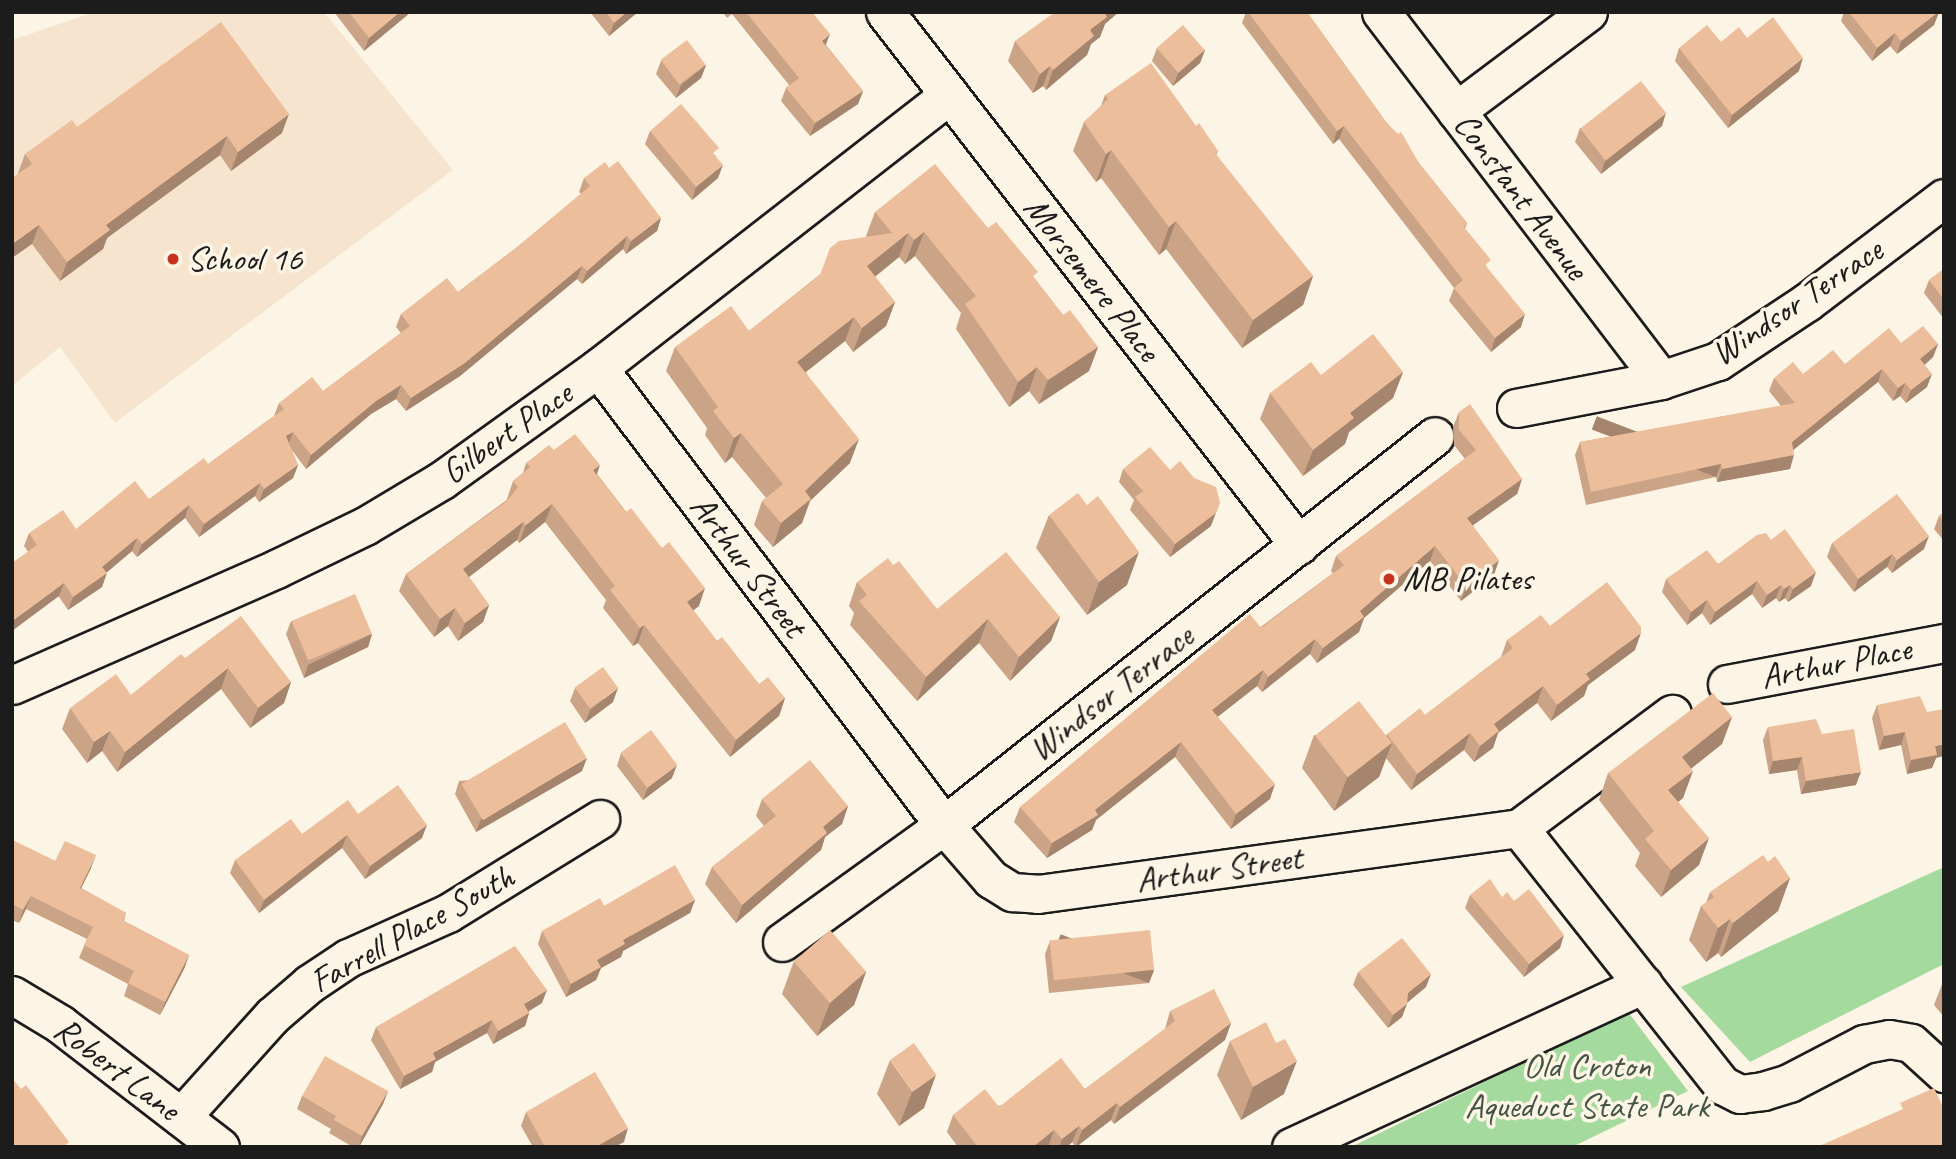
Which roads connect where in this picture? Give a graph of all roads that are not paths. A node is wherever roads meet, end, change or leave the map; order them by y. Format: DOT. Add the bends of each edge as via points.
graph roads {
  1 [pos="885,12"];
  2 [pos="1381,12"];
  3 [pos="1588,12"];
  4 [pos="950,95"];
  5 [pos="1456,111"];
  6 [pos="1944,198"];
  7 [pos="598,368"];
  8 [pos="1661,380"];
  9 [pos="1516,408"];
  10 [pos="1435,436"];
  11 [pos="1299,545"];
  12 [pos="1944,643"];
  13 [pos="1727,684"];
  14 [pos="12,685"];
  15 [pos="1672,714"];
  16 [pos="600,819"];
  17 [pos="944,825"];
  18 [pos="1519,828"];
  19 [pos="782,942"];
  20 [pos="1643,985"];
  21 [pos="12,995"];
  22 [pos="1944,1073"];
  23 [pos="181,1117"];
  24 [pos="220,1147"];
  25 [pos="1291,1147"];
  1 -- 4 [label="street, Morsemere Place"];
  2 -- 5 [label="street, Constant Avenue"];
  3 -- 5 [label="street"];
  4 -- 7 [label="street, Gilbert Place"];
  4 -- 11 [label="street, Morsemere Place"];
  5 -- 8 [label="street, Constant Avenue"];
  6 -- 8 [label="street, Windsor Terrace" via="1807,302 1718,361"];
  7 -- 14 [label="street, Gilbert Place" via="442,480 365,526"];
  7 -- 17 [label="street, Arthur Street"];
  8 -- 9 [label="street, Windsor Terrace"];
  10 -- 11 [label="street, Windsor Terrace"];
  11 -- 17 [label="street, Windsor Terrace"];
  12 -- 13 [label="street, Arthur Place"];
  15 -- 18 [label="street"];
  16 -- 23 [label="street, Farrell Place South" via="448,914 348,958 309,984 273,1015"];
  17 -- 18 [label="street, Arthur Street" via="991,879 1012,892 1038,894"];
  17 -- 19 [label="street, Windsor Terrace"];
  18 -- 20 [label="street"];
  20 -- 22 [label="street" via="1722,1085 1740,1094 1789,1083 1864,1044 1889,1039 1912,1043"];
  20 -- 25 [label="street"];
  21 -- 23 [label="street, Robert Lane" via="60,1024"];
  23 -- 24 [label="street, Robert Lane"];
}
